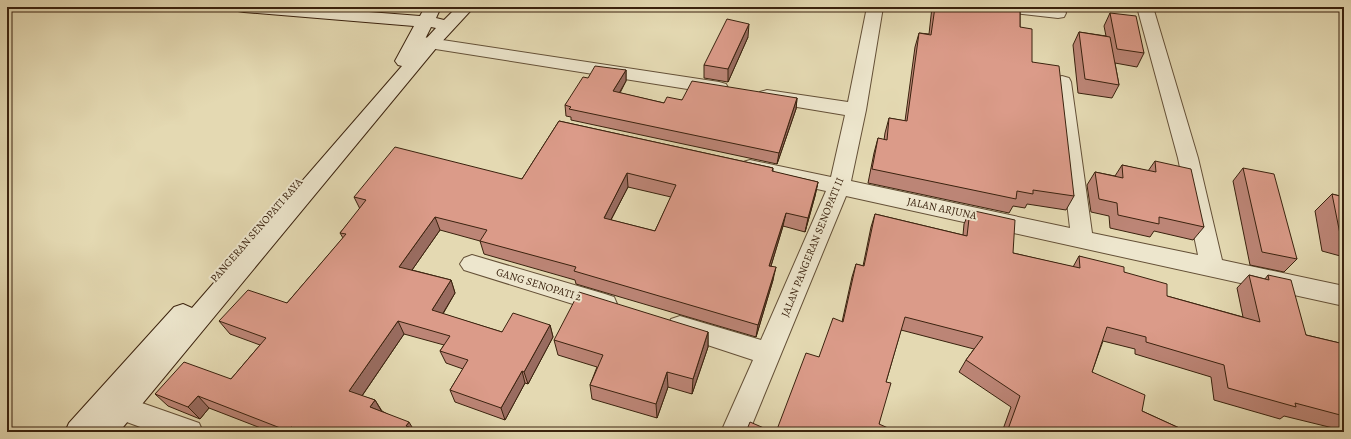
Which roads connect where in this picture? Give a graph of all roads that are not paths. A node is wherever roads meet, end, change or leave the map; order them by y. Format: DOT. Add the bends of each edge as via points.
graph roads {
  1 [pos="244,7"];
  2 [pos="875,7"];
  3 [pos="1004,7"];
  4 [pos="1145,7"];
  5 [pos="455,12"];
  6 [pos="1058,13"];
  7 [pos="428,14"];
  8 [pos="424,42"];
  9 [pos="1062,82"];
  10 [pos="856,110"];
  11 [pos="732,163"];
  12 [pos="839,186"];
  13 [pos="1082,238"];
  14 [pos="472,264"];
  15 [pos="1212,266"];
  16 [pos="1344,296"];
  17 [pos="624,309"];
  18 [pos="661,321"];
  19 [pos="767,353"];
  20 [pos="122,408"];
  21 [pos="79,432"];
  22 [pos="102,432"];
  23 [pos="188,432"];
  24 [pos="735,432"];
  1 -- 7 [label="street"];
  2 -- 10 [label="street, JALAN PANGERAN SENOPATI II"];
  3 -- 6 [label="street"];
  4 -- 15 [label="street" via="1188,158"];
  5 -- 7 [label="street"];
  5 -- 8 [label="street, PANGERAN SENOPATI RAYA"];
  7 -- 8 [label="street, PANGERAN SENOPATI RAYA"];
  8 -- 10 [label="street"];
  8 -- 20 [label="street, PANGERAN SENOPATI RAYA"];
  8 -- 21 [label="street, PANGERAN SENOPATI RAYA"];
  9 -- 13 [label="street"];
  10 -- 12 [label="street, JALAN PANGERAN SENOPATI II"];
  11 -- 12 [label="street, JALAN ARJUNA"];
  12 -- 13 [label="street, JALAN ARJUNA"];
  12 -- 19 [label="street, JALAN PANGERAN SENOPATI II"];
  13 -- 15 [label="street, JALAN ARJUNA"];
  14 -- 17 [label="street, GANG SENOPATI 2"];
  15 -- 16 [label="street, JALAN ARJUNA"];
  18 -- 19 [label="street"];
  19 -- 24 [label="street, JALAN PANGERAN SENOPATI II"];
  20 -- 22 [label="street, PANGERAN SENOPATI RAYA"];
  20 -- 23 [label="street"];
}
